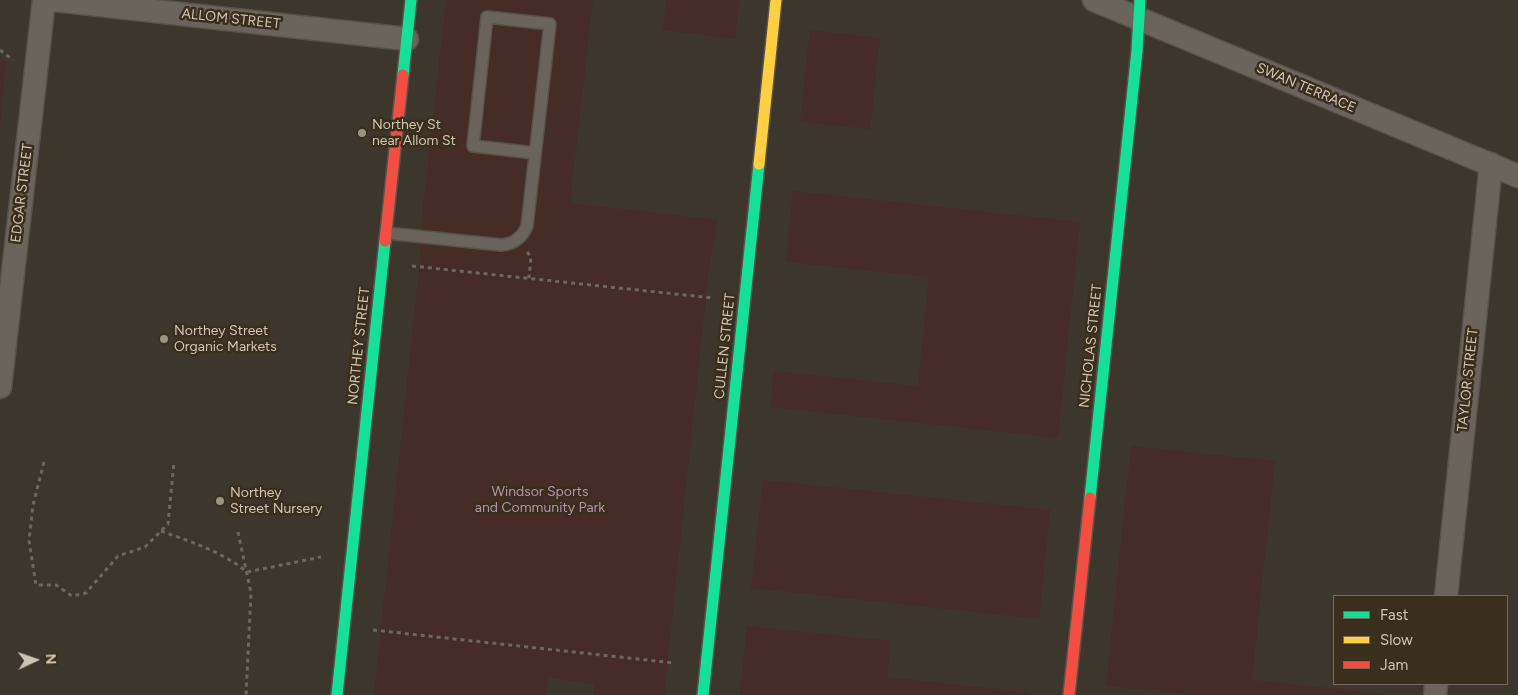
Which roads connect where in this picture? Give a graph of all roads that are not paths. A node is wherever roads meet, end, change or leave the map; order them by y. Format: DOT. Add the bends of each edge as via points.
graph roads {
  1 [pos="44,0"];
  2 [pos="55,0"];
  3 [pos="411,0"];
  4 [pos="776,0"];
  5 [pos="1094,0"];
  6 [pos="1139,9"];
  7 [pos="407,39"];
  8 [pos="535,154"];
  9 [pos="1491,164"];
  10 [pos="1518,176"];
  11 [pos="386,233"];
  12 [pos="0,387"];
  13 [pos="1446,595"];
  14 [pos="337,695"];
  15 [pos="703,695"];
  16 [pos="1070,695"];
  1 -- 12 [label="street, EDGAR STREET"];
  2 -- 7 [label="street, ALLOM STREET"];
  3 -- 7 [label="street, NORTHEY STREET"];
  4 -- 15 [label="street, CULLEN STREET"];
  5 -- 6 [label="street, SWAN TERRACE"];
  6 -- 9 [label="street, SWAN TERRACE"];
  6 -- 16 [label="street, NICHOLAS STREET"];
  7 -- 11 [label="street, NORTHEY STREET"];
  8 -- 8 [label="lane" via="550,24 487,17 473,146"];
  8 -- 11 [label="lane" via="527,226 517,240 502,245"];
  9 -- 10 [label="street, SWAN TERRACE"];
  9 -- 13 [label="street, TAYLOR STREET"];
  11 -- 14 [label="street, NORTHEY STREET"];
}
